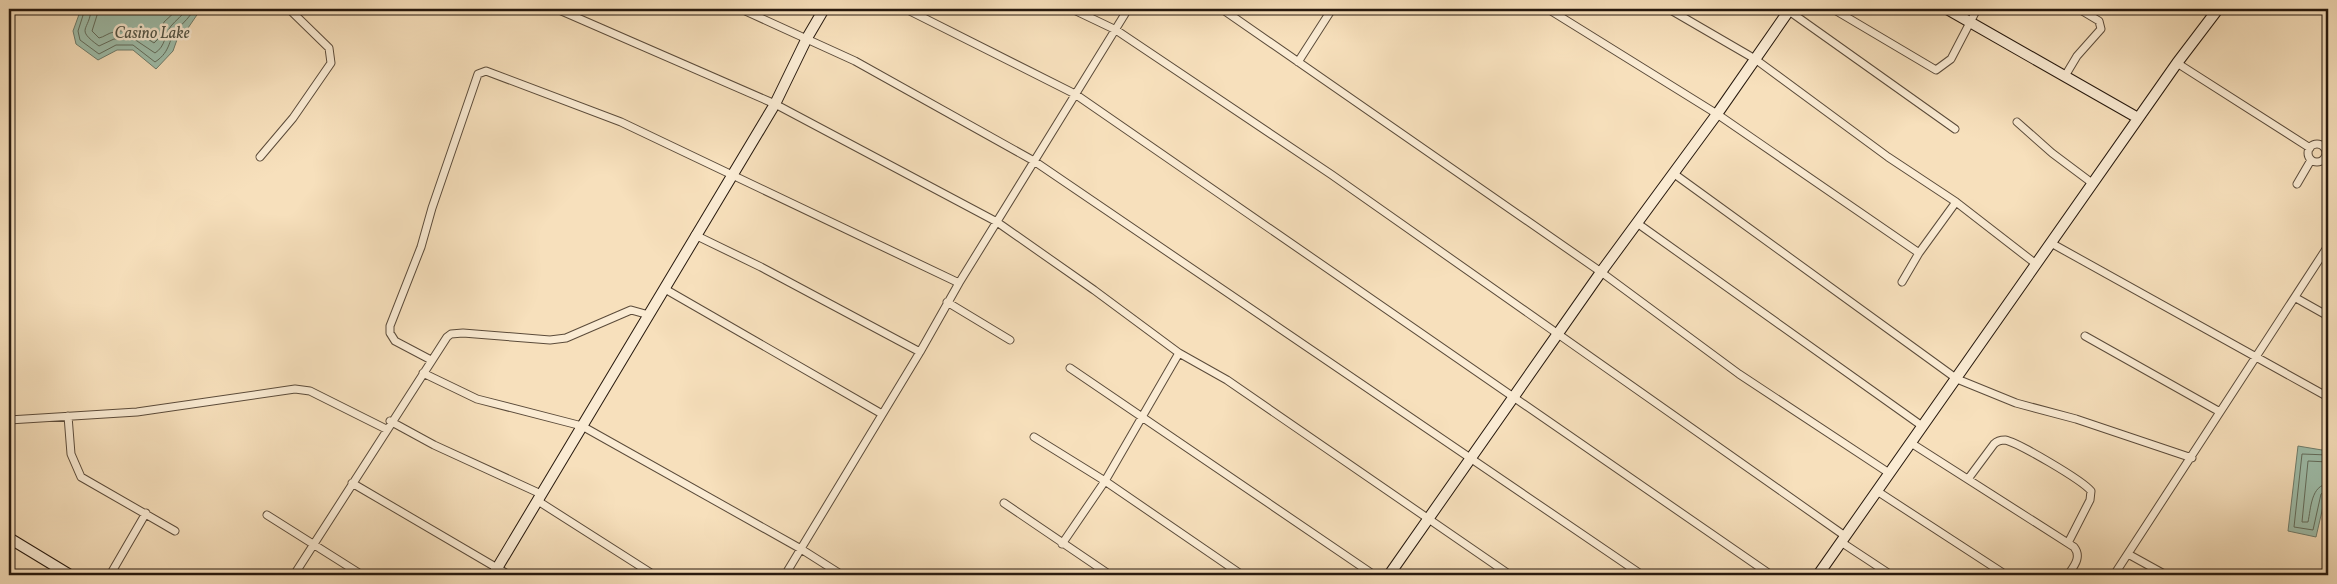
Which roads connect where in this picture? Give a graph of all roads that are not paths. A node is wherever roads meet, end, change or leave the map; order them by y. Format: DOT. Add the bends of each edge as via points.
graph roads {
  1 [pos="289,9"];
  2 [pos="557,9"];
  3 [pos="741,9"];
  4 [pos="824,9"];
  5 [pos="906,9"];
  6 [pos="1072,9"];
  7 [pos="1128,9"];
  8 [pos="1222,9"];
  9 [pos="1332,9"];
  10 [pos="1548,9"];
  11 [pos="1669,9"];
  12 [pos="1833,9"];
  13 [pos="1947,9"];
  14 [pos="1977,9"];
  15 [pos="2079,9"];
  16 [pos="1789,10"];
  17 [pos="2215,10"];
  18 [pos="1970,22"];
  19 [pos="1116,30"];
  20 [pos="807,38"];
  21 [pos="1755,59"];
  22 [pos="1298,62"];
  23 [pos="2177,63"];
  24 [pos="2065,76"];
  25 [pos="1075,94"];
  26 [pos="775,104"];
  27 [pos="1717,114"];
  28 [pos="2138,118"];
  29 [pos="2017,122"];
  30 [pos="1955,129"];
  31 [pos="2310,148"];
  32 [pos="260,157"];
  33 [pos="2311,160"];
  34 [pos="2326,160"];
  35 [pos="1034,161"];
  36 [pos="1673,173"];
  37 [pos="732,174"];
  38 [pos="2092,183"];
  39 [pos="2296,184"];
  40 [pos="1956,202"];
  41 [pos="997,222"];
  42 [pos="1637,223"];
  43 [pos="695,235"];
  44 [pos="2051,242"];
  45 [pos="2327,250"];
  46 [pos="1919,253"];
  47 [pos="2036,264"];
  48 [pos="1601,272"];
  49 [pos="1902,282"];
  50 [pos="959,283"];
  51 [pos="665,289"];
  52 [pos="2296,298"];
  53 [pos="948,302"];
  54 [pos="649,315"];
  55 [pos="2328,316"];
  56 [pos="1558,333"];
  57 [pos="2085,336"];
  58 [pos="1010,340"];
  59 [pos="920,352"];
  60 [pos="1179,353"];
  61 [pos="2256,358"];
  62 [pos="431,360"];
  63 [pos="1070,368"];
  64 [pos="423,373"];
  65 [pos="1957,379"];
  66 [pos="1513,396"];
  67 [pos="2328,397"];
  68 [pos="2220,412"];
  69 [pos="882,414"];
  70 [pos="68,416"];
  71 [pos="1143,418"];
  72 [pos="9,420"];
  73 [pos="390,422"];
  74 [pos="582,426"];
  75 [pos="1922,426"];
  76 [pos="386,429"];
  77 [pos="1034,438"];
  78 [pos="1911,442"];
  79 [pos="1471,457"];
  80 [pos="2192,458"];
  81 [pos="1889,474"];
  82 [pos="1968,479"];
  83 [pos="1105,481"];
  84 [pos="352,482"];
  85 [pos="1877,491"];
  86 [pos="540,498"];
  87 [pos="1004,503"];
  88 [pos="146,513"];
  89 [pos="267,515"];
  90 [pos="1428,519"];
  91 [pos="174,531"];
  92 [pos="9,538"];
  93 [pos="1843,539"];
  94 [pos="2068,542"];
  95 [pos="1062,544"];
  96 [pos="313,546"];
  97 [pos="801,549"];
  98 [pos="2128,554"];
  99 [pos="495,572"];
  100 [pos="70,575"];
  101 [pos="110,575"];
  102 [pos="294,575"];
  103 [pos="362,575"];
  104 [pos="509,575"];
  105 [pos="654,575"];
  106 [pos="784,575"];
  107 [pos="842,575"];
  108 [pos="1110,575"];
  109 [pos="1242,575"];
  110 [pos="1374,575"];
  111 [pos="1389,575"];
  112 [pos="1510,575"];
  113 [pos="1642,575"];
  114 [pos="1771,575"];
  115 [pos="1818,575"];
  116 [pos="1891,575"];
  117 [pos="2006,575"];
  118 [pos="2068,575"];
  119 [pos="2114,575"];
  120 [pos="2166,575"];
  1 -- 32 [label="street" via="330,48 331,63 293,118"];
  2 -- 26 [label="street"];
  3 -- 20 [label="street"];
  4 -- 20 [label="street"];
  5 -- 25 [label="street"];
  6 -- 19 [label="street"];
  7 -- 19 [label="street"];
  8 -- 22 [label="street"];
  9 -- 22 [label="street"];
  10 -- 27 [label="street"];
  11 -- 21 [label="street"];
  12 -- 18 [label="street" via="1936,70 1951,59"];
  13 -- 18 [label="street"];
  14 -- 18 [label="street"];
  15 -- 24 [label="street" via="2099,21 2101,29 2077,56"];
  16 -- 21 [label="street"];
  16 -- 30 [label="street"];
  17 -- 23 [label="street"];
  18 -- 24 [label="street"];
  19 -- 25 [label="street"];
  19 -- 56 [label="street" via="1332,175"];
  20 -- 26 [label="street"];
  20 -- 35 [label="street" via="855,61"];
  21 -- 27 [label="street"];
  21 -- 40 [label="street" via="1888,158"];
  22 -- 48 [label="street"];
  23 -- 28 [label="street"];
  23 -- 31 [label="street"];
  24 -- 28 [label="street"];
  25 -- 35 [label="street"];
  25 -- 66 [label="street"];
  26 -- 37 [label="street"];
  26 -- 41 [label="street"];
  27 -- 36 [label="street"];
  27 -- 46 [label="street"];
  28 -- 38 [label="street"];
  29 -- 38 [label="street" via="2052,154"];
  31 -- 33 [label="street"];
  31 -- 34 [label="street" via="2322,147"];
  33 -- 34 [label="street"];
  33 -- 39 [label="street"];
  35 -- 41 [label="street"];
  35 -- 79 [label="street"];
  36 -- 42 [label="street"];
  36 -- 65 [label="street"];
  37 -- 43 [label="street"];
  37 -- 50 [label="street"];
  37 -- 62 [label="street" via="621,122 486,71 478,74 421,247 390,326 395,341"];
  38 -- 44 [label="street"];
  40 -- 46 [label="street"];
  40 -- 47 [label="street"];
  41 -- 50 [label="street"];
  41 -- 60 [label="street"];
  42 -- 48 [label="street"];
  42 -- 75 [label="street"];
  43 -- 51 [label="street"];
  43 -- 59 [label="street"];
  44 -- 47 [label="street"];
  44 -- 61 [label="street"];
  45 -- 52 [label="street"];
  46 -- 49 [label="street"];
  47 -- 65 [label="street"];
  48 -- 56 [label="street"];
  48 -- 81 [label="street" via="1738,374"];
  50 -- 53 [label="street"];
  51 -- 54 [label="street"];
  51 -- 69 [label="street"];
  52 -- 55 [label="street"];
  52 -- 61 [label="street"];
  53 -- 58 [label="street"];
  53 -- 59 [label="street"];
  54 -- 62 [label="street" via="631,310 566,338 550,340 451,334"];
  54 -- 74 [label="street"];
  56 -- 66 [label="street"];
  56 -- 93 [label="street"];
  57 -- 68 [label="street"];
  59 -- 69 [label="street"];
  60 -- 71 [label="street"];
  60 -- 90 [label="street" via="1227,380"];
  61 -- 67 [label="street"];
  61 -- 68 [label="street"];
  62 -- 64 [label="street"];
  63 -- 71 [label="street"];
  64 -- 73 [label="street"];
  64 -- 74 [label="street" via="477,399"];
  65 -- 75 [label="street"];
  65 -- 80 [label="street" via="2016,403 2076,419"];
  66 -- 79 [label="street"];
  66 -- 114 [label="street"];
  68 -- 80 [label="street"];
  69 -- 97 [label="street"];
  70 -- 72 [label="street"];
  70 -- 76 [label="street" via="137,412 303,389"];
  70 -- 88 [label="street" via="71,454 81,477"];
  71 -- 83 [label="street"];
  71 -- 110 [label="street"];
  73 -- 76 [label="street"];
  73 -- 86 [label="street"];
  74 -- 86 [label="street"];
  74 -- 97 [label="street"];
  75 -- 78 [label="street"];
  76 -- 84 [label="street"];
  77 -- 83 [label="street"];
  78 -- 81 [label="street"];
  78 -- 82 [label="street"];
  79 -- 90 [label="street"];
  79 -- 113 [label="street"];
  80 -- 98 [label="street"];
  81 -- 85 [label="street"];
  82 -- 94 [label="street"];
  82 -- 94 [label="street" via="1999,441 2018,445 2053,465 2091,491 2090,500"];
  83 -- 95 [label="street"];
  83 -- 109 [label="street"];
  84 -- 96 [label="street"];
  84 -- 99 [label="street"];
  85 -- 93 [label="street"];
  85 -- 117 [label="street"];
  86 -- 99 [label="street"];
  86 -- 105 [label="street"];
  87 -- 95 [label="street"];
  88 -- 91 [label="street"];
  88 -- 101 [label="street"];
  89 -- 96 [label="street"];
  90 -- 111 [label="street"];
  90 -- 112 [label="street"];
  92 -- 100 [label="street"];
  93 -- 115 [label="street"];
  93 -- 116 [label="street"];
  94 -- 118 [label="street" via="2078,555"];
  95 -- 108 [label="street"];
  96 -- 102 [label="street"];
  96 -- 103 [label="street"];
  97 -- 106 [label="street"];
  97 -- 107 [label="street"];
  98 -- 119 [label="street"];
  98 -- 120 [label="street"];
  99 -- 104 [label="street"];
}
